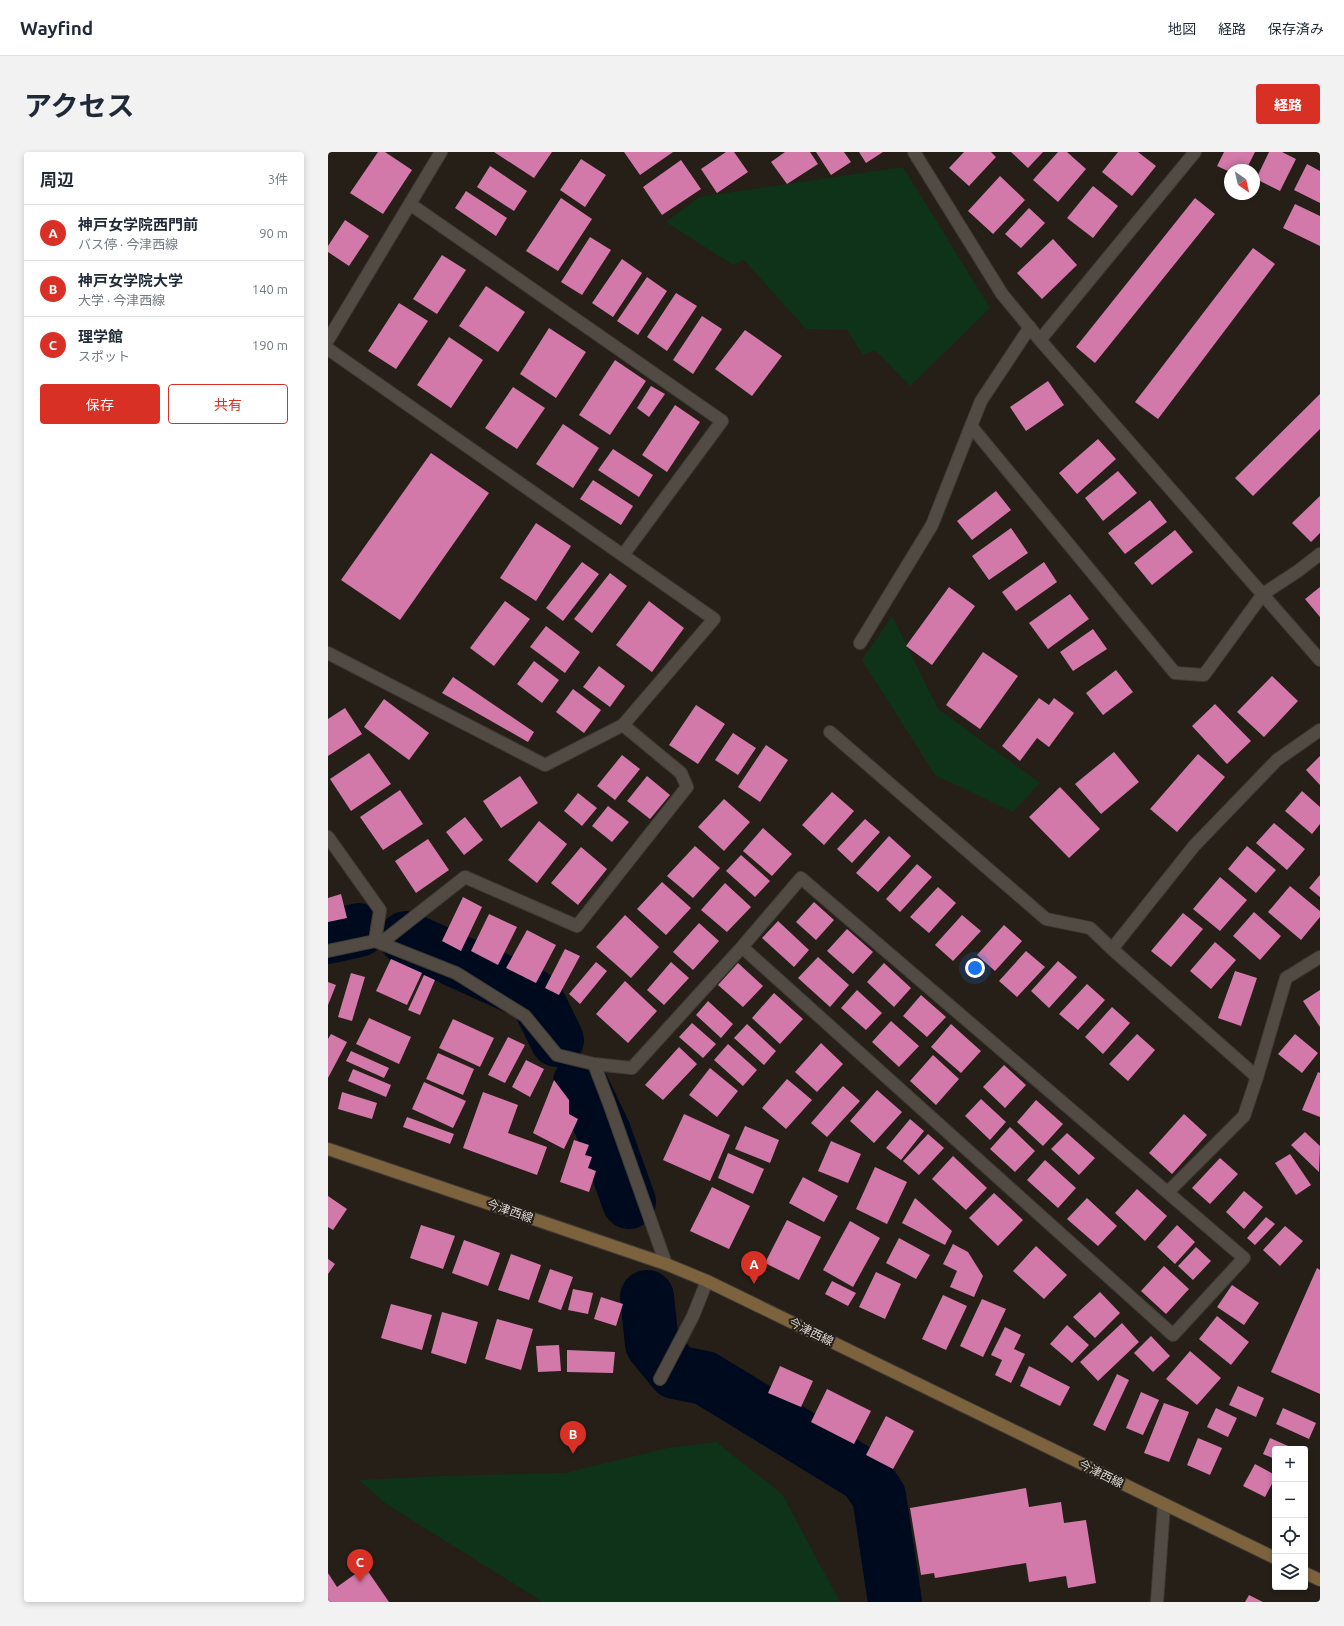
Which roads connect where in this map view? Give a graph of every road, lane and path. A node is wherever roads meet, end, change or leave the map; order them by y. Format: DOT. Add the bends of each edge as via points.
graph roads {
  1 [pos="441,152"];
  2 [pos="914,152"];
  3 [pos="1195,152"];
  4 [pos="410,204"];
  5 [pos="1030,327"];
  6 [pos="328,340"];
  7 [pos="1040,340"];
  8 [pos="328,349"];
  9 [pos="971,426"];
  10 [pos="1320,554"];
  11 [pos="623,555"];
  12 [pos="1263,594"];
  13 [pos="860,643"];
  14 [pos="328,653"];
  15 [pos="1320,660"];
  16 [pos="622,725"];
  17 [pos="1320,730"];
  18 [pos="830,732"];
  19 [pos="328,837"];
  20 [pos="378,942"];
  21 [pos="742,947"];
  22 [pos="1112,949"];
  23 [pos="328,951"];
  24 [pos="1320,957"];
  25 [pos="594,1064"];
  26 [pos="1258,1077"];
  27 [pos="328,1149"];
  28 [pos="1168,1192"];
  29 [pos="666,1264"];
  30 [pos="707,1281"];
  31 [pos="660,1379"];
  32 [pos="1164,1505"];
  33 [pos="1272,1557"];
  34 [pos="1308,1574"];
  35 [pos="1320,1580"];
  36 [pos="1157,1602"];
  1 -- 4 [label="street"];
  2 -- 5 [label="street" via="1002,294"];
  3 -- 7 [label="street"];
  4 -- 6 [label="street"];
  4 -- 11 [label="street" via="722,421"];
  5 -- 7 [label="street"];
  5 -- 9 [label="street" via="980,401"];
  7 -- 12 [label="street"];
  8 -- 11 [label="street"];
  9 -- 12 [label="street" via="1175,673 1204,675"];
  9 -- 13 [label="street" via="932,525"];
  10 -- 12 [label="street"];
  11 -- 16 [label="street" via="714,619"];
  12 -- 15 [label="street"];
  14 -- 16 [label="street" via="545,765"];
  16 -- 20 [label="street" via="681,773 687,786 577,926 465,877"];
  17 -- 22 [label="street" via="1277,760 1194,846"];
  18 -- 22 [label="street" via="1046,920 1090,928"];
  19 -- 20 [label="street" via="380,910"];
  20 -- 23 [label="street"];
  20 -- 25 [label="street" via="456,973 525,1016 557,1055"];
  21 -- 25 [label="street" via="632,1068"];
  21 -- 28 [label="street" via="801,878"];
  21 -- 28 [label="street" via="1173,1335 1244,1258"];
  22 -- 26 [label="street"];
  24 -- 26 [label="street" via="1286,978"];
  25 -- 29 [label="street"];
  26 -- 28 [label="street" via="1244,1116"];
  27 -- 29 [label="street, 今津西線"];
  29 -- 30 [label="street, 今津西線"];
  30 -- 31 [label="street" via="693,1316"];
  30 -- 32 [label="street, 今津西線"];
  32 -- 33 [label="street, 今津西線"];
  32 -- 36 [label="street"];
  34 -- 35 [label="street"];
}
